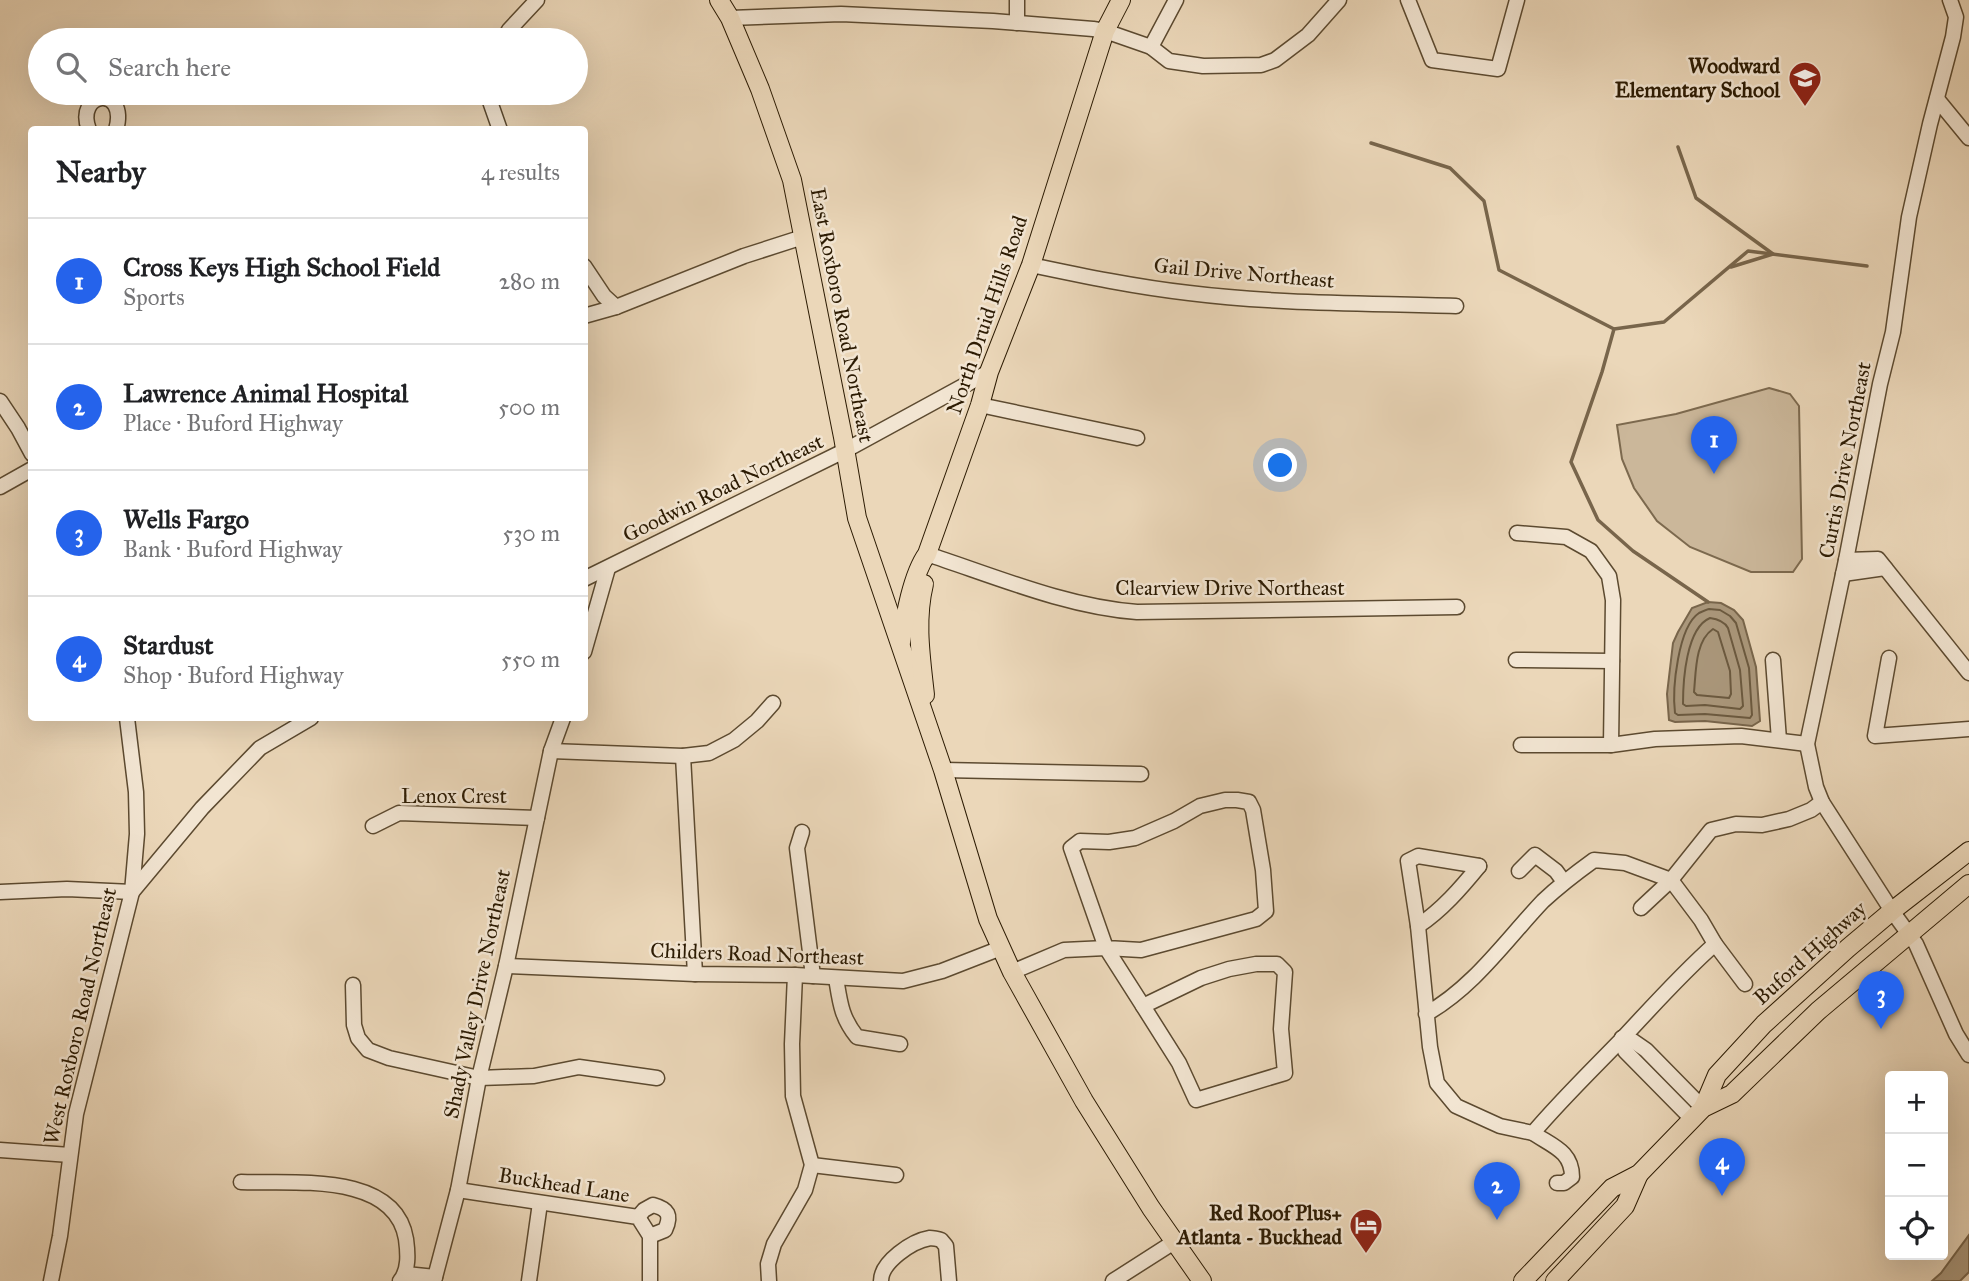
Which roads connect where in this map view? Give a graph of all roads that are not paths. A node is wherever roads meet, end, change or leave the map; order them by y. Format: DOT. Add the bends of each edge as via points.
graph roads {
  1 [pos="537,0"];
  2 [pos="719,0"];
  3 [pos="1017,0"];
  4 [pos="1121,0"];
  5 [pos="1176,0"];
  6 [pos="1339,0"];
  7 [pos="1408,0"];
  8 [pos="1517,0"];
  9 [pos="1950,0"];
  10 [pos="730,18"];
  11 [pos="1017,23"];
  12 [pos="511,28"];
  13 [pos="1105,31"];
  14 [pos="1953,37"];
  15 [pos="1969,38"];
  16 [pos="1151,47"];
  17 [pos="1937,99"];
  18 [pos="90,105"];
  19 [pos="116,105"];
  20 [pos="491,105"];
  21 [pos="88,126"];
  22 [pos="121,126"];
  23 [pos="499,126"];
  24 [pos="1969,138"];
  25 [pos="803,237"];
  26 [pos="1031,265"];
  27 [pos="588,272"];
  28 [pos="1456,306"];
  29 [pos="616,307"];
  30 [pos="588,315"];
  31 [pos="989,372"];
  32 [pos="0,401"];
  33 [pos="980,405"];
  34 [pos="1137,438"];
  35 [pos="28,446"];
  36 [pos="846,450"];
  37 [pos="28,471"];
  38 [pos="0,487"];
  39 [pos="1517,533"];
  40 [pos="927,554"];
  41 [pos="1844,567"];
  42 [pos="608,568"];
  43 [pos="588,577"];
  44 [pos="1457,607"];
  45 [pos="588,638"];
  46 [pos="900,646"];
  47 [pos="1889,658"];
  48 [pos="1516,660"];
  49 [pos="1773,660"];
  50 [pos="1612,661"];
  51 [pos="1969,673"];
  52 [pos="773,703"];
  53 [pos="127,721"];
  54 [pos="306,721"];
  55 [pos="562,721"];
  56 [pos="1969,729"];
  57 [pos="930,733"];
  58 [pos="1779,740"];
  59 [pos="1807,744"];
  60 [pos="1611,745"];
  61 [pos="1521,746"];
  62 [pos="551,751"];
  63 [pos="683,756"];
  64 [pos="943,770"];
  65 [pos="1141,774"];
  66 [pos="1822,802"];
  67 [pos="537,818"];
  68 [pos="373,826"];
  69 [pos="802,832"];
  70 [pos="1969,850"];
  71 [pos="1519,871"];
  72 [pos="1671,880"];
  73 [pos="1564,882"];
  74 [pos="1969,884"];
  75 [pos="0,892"];
  76 [pos="132,892"];
  77 [pos="1641,908"];
  78 [pos="1892,911"];
  79 [pos="1418,926"];
  80 [pos="1908,933"];
  81 [pos="1715,944"];
  82 [pos="1001,948"];
  83 [pos="1106,948"];
  84 [pos="506,965"];
  85 [pos="1012,972"];
  86 [pos="695,974"];
  87 [pos="795,975"];
  88 [pos="813,976"];
  89 [pos="836,978"];
  90 [pos="1745,984"];
  91 [pos="353,985"];
  92 [pos="1143,1006"];
  93 [pos="1426,1014"];
  94 [pos="1622,1038"];
  95 [pos="900,1044"];
  96 [pos="1969,1055"];
  97 [pos="479,1078"];
  98 [pos="657,1078"];
  99 [pos="1698,1114"];
  100 [pos="1533,1133"];
  101 [pos="0,1150"];
  102 [pos="69,1155"];
  103 [pos="812,1165"];
  104 [pos="1639,1174"];
  105 [pos="897,1175"];
  106 [pos="241,1182"];
  107 [pos="1557,1183"];
  108 [pos="458,1190"];
  109 [pos="540,1203"];
  110 [pos="638,1217"];
  111 [pos="650,1236"];
  112 [pos="1174,1242"];
  113 [pos="403,1277"];
  114 [pos="434,1279"];
  115 [pos="51,1281"];
  116 [pos="529,1281"];
  117 [pos="650,1281"];
  118 [pos="769,1281"];
  119 [pos="881,1281"];
  120 [pos="949,1281"];
  121 [pos="1113,1281"];
  122 [pos="1202,1281"];
  123 [pos="1523,1281"];
  124 [pos="1555,1281"];
  1 -- 12 [label="street"];
  2 -- 10 [label="main road, East Roxboro Road Northeast"];
  3 -- 11 [label="street"];
  4 -- 13 [label="main road, North Druid Hills Road"];
  5 -- 16 [label="street"];
  6 -- 16 [label="street" via="1308,35 1261,65 1203,66 1170,61"];
  7 -- 8 [label="street" via="1432,60 1498,69"];
  9 -- 14 [label="street, Curtis Drive Northeast" via="1956,17"];
  10 -- 11 [label="street" via="841,14"];
  10 -- 25 [label="main road, East Roxboro Road Northeast" via="792,180"];
  11 -- 13 [label="street"];
  13 -- 16 [label="street"];
  13 -- 26 [label="main road, North Druid Hills Road"];
  14 -- 15 [label="street"];
  14 -- 17 [label="street, Curtis Drive Northeast"];
  17 -- 24 [label="street"];
  17 -- 41 [label="street, Curtis Drive Northeast" via="1909,217 1893,332"];
  18 -- 21 [label="street"];
  19 -- 22 [label="street"];
  20 -- 23 [label="street"];
  25 -- 29 [label="street"];
  25 -- 36 [label="main road, East Roxboro Road Northeast"];
  26 -- 28 [label="street, Gail Drive Northeast" via="1189,293"];
  26 -- 31 [label="main road, North Druid Hills Road"];
  27 -- 29 [label="street"];
  29 -- 30 [label="street"];
  31 -- 33 [label="main road, North Druid Hills Road"];
  31 -- 36 [label="street, Goodwin Road Northeast"];
  32 -- 35 [label="street"];
  33 -- 34 [label="street"];
  33 -- 40 [label="main road, North Druid Hills Road"];
  36 -- 42 [label="street, Goodwin Road Northeast"];
  36 -- 46 [label="main road, East Roxboro Road Northeast" via="857,518"];
  37 -- 38 [label="street"];
  39 -- 50 [label="street" via="1566,537 1591,551 1609,576"];
  40 -- 44 [label="street, Clearview Drive Northeast" via="1110,610"];
  40 -- 46 [label="main road, North Druid Hills Road" via="907,608"];
  40 -- 57 [label="main road" via="919,639"];
  41 -- 51 [label="street" via="1882,564"];
  41 -- 59 [label="street, Curtis Drive Northeast"];
  42 -- 43 [label="street, Goodwin Road Northeast"];
  42 -- 45 [label="street"];
  46 -- 57 [label="main road, East Roxboro Road Northeast"];
  47 -- 56 [label="street" via="1875,736"];
  48 -- 50 [label="street"];
  49 -- 58 [label="street"];
  50 -- 60 [label="street"];
  52 -- 63 [label="street" via="734,740 709,753"];
  53 -- 76 [label="street, West Roxboro Road Northeast" via="136,792"];
  54 -- 76 [label="street" via="260,748"];
  55 -- 62 [label="street, Shady Valley Drive Northeast"];
  57 -- 64 [label="main road"];
  58 -- 59 [label="street"];
  58 -- 60 [label="street" via="1741,736"];
  59 -- 66 [label="street, Curtis Drive Northeast"];
  60 -- 61 [label="street"];
  62 -- 63 [label="street"];
  62 -- 67 [label="street, Shady Valley Drive Northeast"];
  63 -- 86 [label="street"];
  64 -- 65 [label="street"];
  64 -- 82 [label="main road"];
  66 -- 72 [label="street" via="1789,819 1711,830"];
  66 -- 78 [label="street, Curtis Drive Northeast"];
  67 -- 68 [label="street, Lenox Crest" via="399,813"];
  67 -- 84 [label="street, Shady Valley Drive Northeast"];
  69 -- 88 [label="street" via="797,848"];
  70 -- 78 [label="main road, Buford Highway"];
  71 -- 73 [label="street" via="1535,855"];
  72 -- 73 [label="street" via="1625,863 1594,860"];
  72 -- 77 [label="street"];
  72 -- 81 [label="street"];
  73 -- 93 [label="street" via="1448,1002"];
  74 -- 80 [label="main road, Buford Highway"];
  75 -- 76 [label="street"];
  76 -- 102 [label="street, West Roxboro Road Northeast"];
  78 -- 80 [label="street, Curtis Drive Northeast"];
  78 -- 99 [label="main road, Buford Highway" via="1765,1024 1717,1075"];
  79 -- 79 [label="street" via="1457,892 1479,866 1418,856 1408,860"];
  79 -- 93 [label="street"];
  80 -- 96 [label="street, Curtis Drive Northeast"];
  80 -- 99 [label="main road, Buford Highway" via="1732,1094"];
  81 -- 90 [label="street"];
  81 -- 94 [label="street"];
  82 -- 85 [label="main road"];
  82 -- 89 [label="street, Childers Road Northeast" via="903,981"];
  83 -- 83 [label="street" via="1141,950 1255,919 1266,911 1249,802 1225,800 1200,806 1135,838 1080,841 1071,848"];
  83 -- 85 [label="street" via="1064,950"];
  83 -- 92 [label="street"];
  84 -- 86 [label="street, Childers Road Northeast"];
  84 -- 97 [label="street, Shady Valley Drive Northeast"];
  85 -- 112 [label="main road" via="1084,1101"];
  86 -- 87 [label="street, Childers Road Northeast"];
  87 -- 88 [label="street, Childers Road Northeast"];
  87 -- 103 [label="street" via="793,1096"];
  88 -- 89 [label="street, Childers Road Northeast"];
  89 -- 95 [label="street" via="846,1024 857,1037"];
  91 -- 97 [label="street" via="354,1025 368,1050"];
  92 -- 92 [label="street" via="1180,1063 1196,1100 1285,1073 1281,1029 1285,972 1277,964 1229,969"];
  93 -- 100 [label="street" via="1437,1083 1456,1106 1500,1126"];
  94 -- 99 [label="street" via="1633,1041"];
  94 -- 100 [label="street"];
  97 -- 98 [label="street" via="534,1076 579,1067"];
  97 -- 108 [label="street, Shady Valley Drive Northeast"];
  99 -- 104 [label="main road, Buford Highway"];
  100 -- 107 [label="street" via="1568,1156 1572,1177"];
  101 -- 102 [label="street"];
  102 -- 115 [label="street, West Roxboro Road Northeast"];
  103 -- 105 [label="street"];
  103 -- 118 [label="street" via="804,1190 774,1244"];
  104 -- 123 [label="main road, Buford Highway" via="1612,1188"];
  104 -- 124 [label="main road, Buford Highway" via="1625,1206"];
  106 -- 113 [label="street" via="344,1186 374,1196 390,1206 404,1226 408,1250"];
  108 -- 109 [label="street, Buckhead Lane"];
  108 -- 114 [label="street, Shady Valley Drive Northeast"];
  109 -- 110 [label="street, Buckhead Lane"];
  109 -- 116 [label="street"];
  110 -- 111 [label="street, Buckhead Lane"];
  110 -- 111 [label="street" via="653,1205 668,1213 665,1230"];
  111 -- 117 [label="street"];
  112 -- 121 [label="street"];
  112 -- 122 [label="main road"];
  113 -- 114 [label="street"];
  119 -- 120 [label="street" via="888,1262 931,1237 946,1246"];
}
